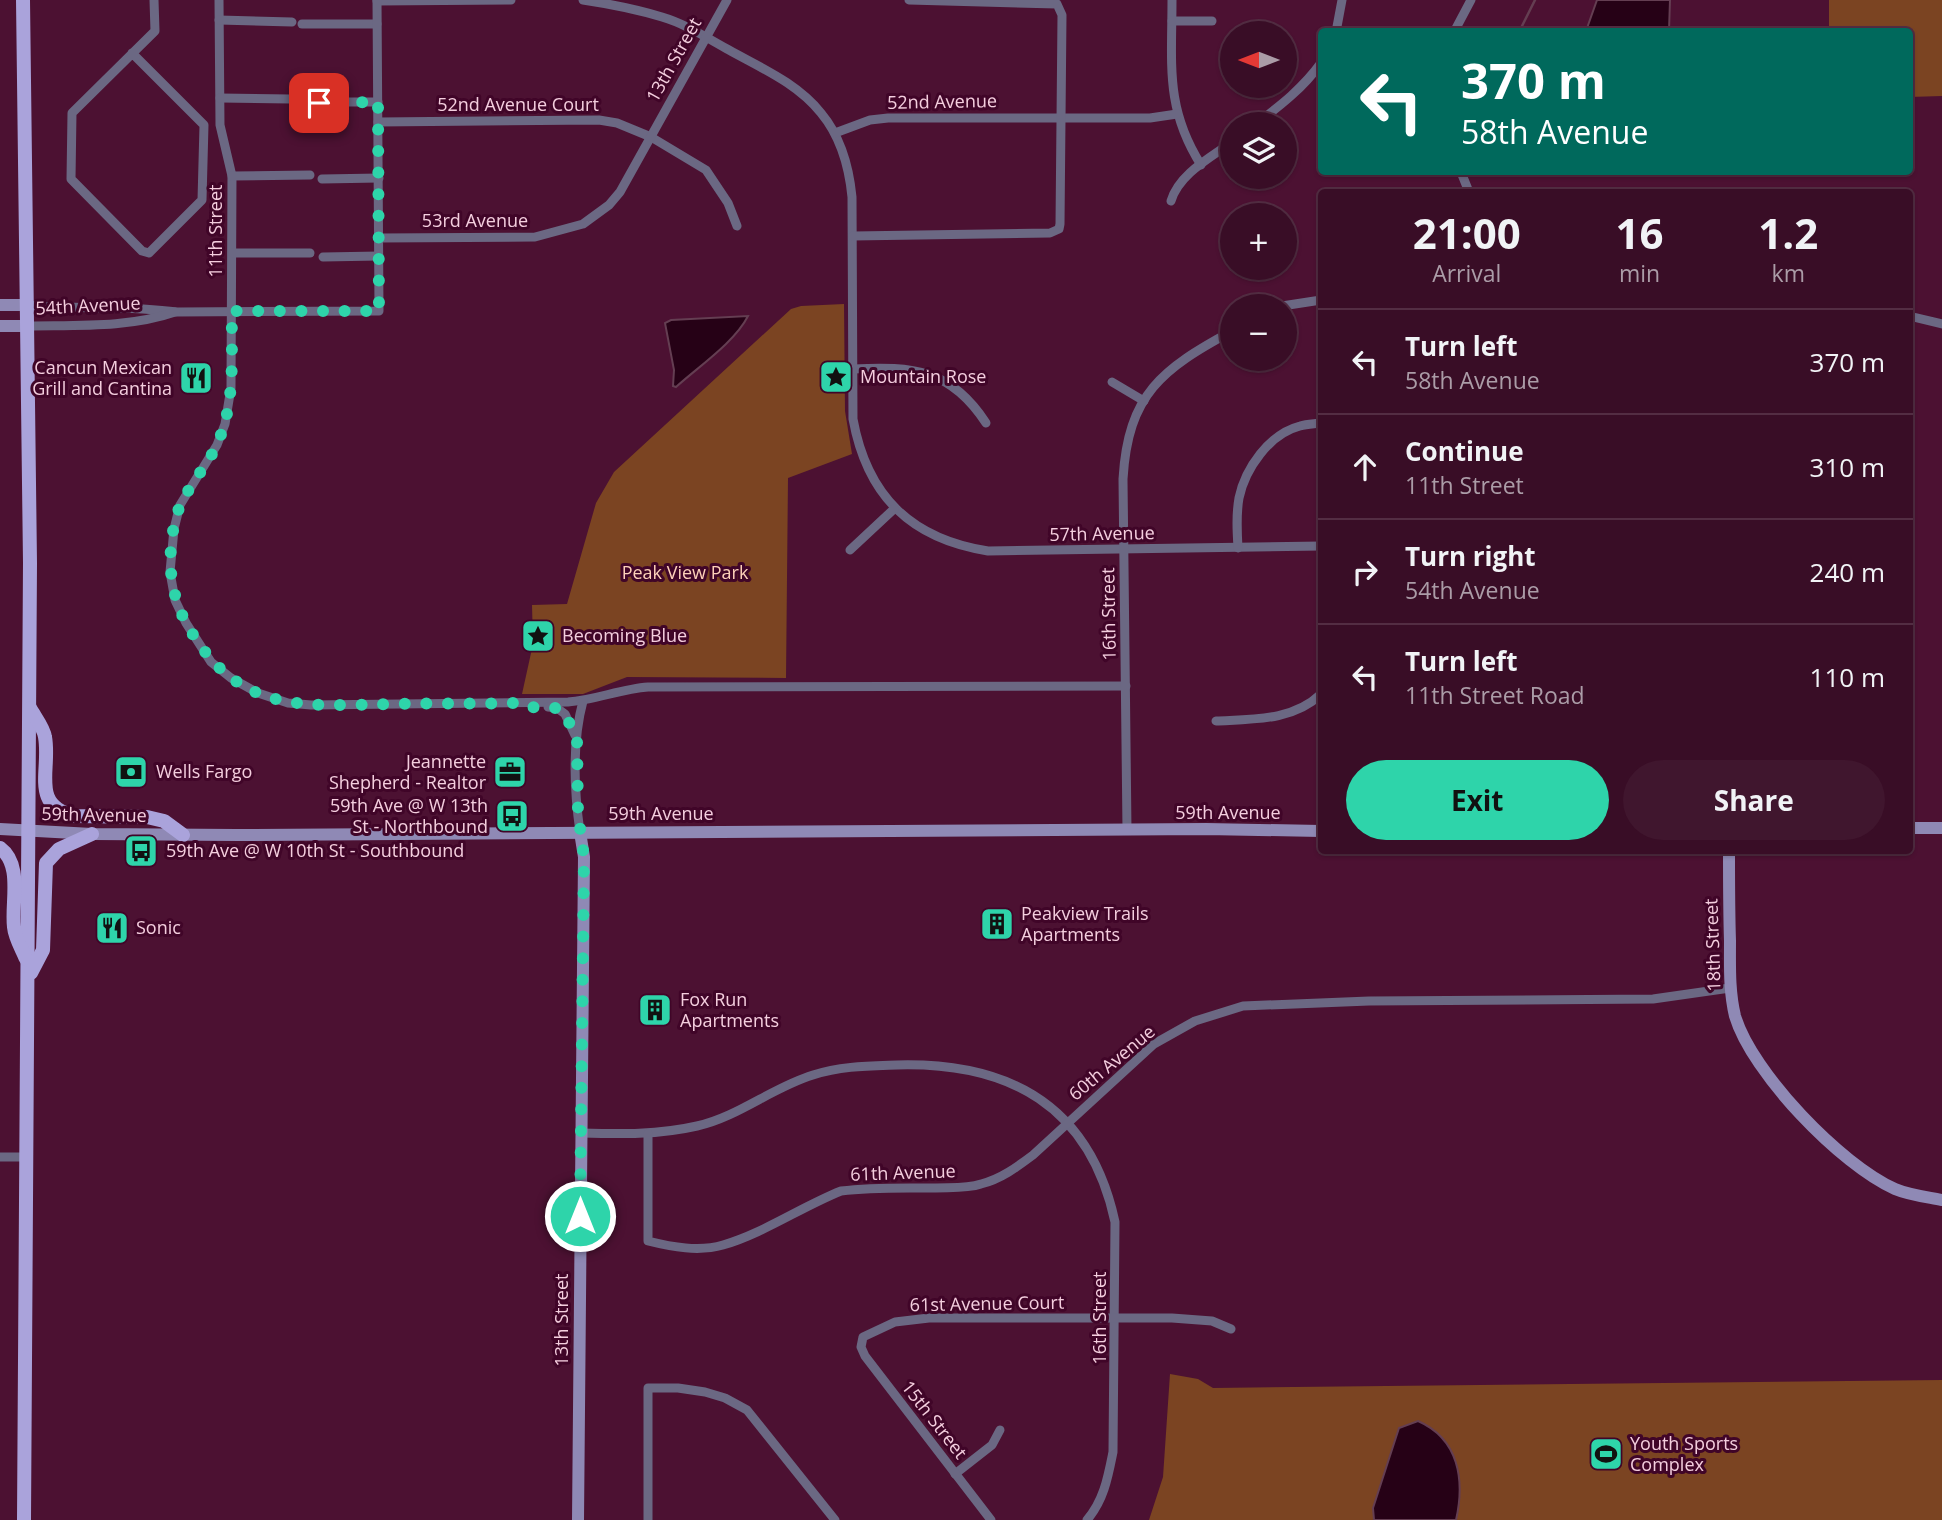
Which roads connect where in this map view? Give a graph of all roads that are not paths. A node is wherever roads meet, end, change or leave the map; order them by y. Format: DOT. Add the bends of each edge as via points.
graph roads {
  1 [pos="23,0"];
  2 [pos="154,0"];
  3 [pos="219,0"];
  4 [pos="511,0"];
  5 [pos="583,0"];
  6 [pos="727,0"];
  7 [pos="909,0"];
  8 [pos="1172,0"];
  9 [pos="1342,0"];
  10 [pos="1471,0"];
  11 [pos="377,1"];
  12 [pos="219,20"];
  13 [pos="1172,21"];
  14 [pos="1212,21"];
  15 [pos="377,24"];
  16 [pos="1337,28"];
  17 [pos="1456,28"];
  18 [pos="706,37"];
  19 [pos="132,53"];
  20 [pos="1318,67"];
  21 [pos="220,98"];
  22 [pos="290,99"];
  23 [pos="302,102"];
  24 [pos="378,102"];
  25 [pos="1272,112"];
  26 [pos="1177,114"];
  27 [pos="1061,117"];
  28 [pos="378,122"];
  29 [pos="204,125"];
  30 [pos="220,125"];
  31 [pos="835,133"];
  32 [pos="651,138"];
  33 [pos="1220,151"];
  34 [pos="1201,165"];
  35 [pos="310,175"];
  36 [pos="232,176"];
  37 [pos="379,178"];
  38 [pos="322,179"];
  39 [pos="1171,201"];
  40 [pos="737,226"];
  41 [pos="852,236"];
  42 [pos="379,237"];
  43 [pos="233,253"];
  44 [pos="310,253"];
  45 [pos="379,256"];
  46 [pos="323,257"];
  47 [pos="1318,300"];
  48 [pos="1297,304"];
  49 [pos="0,305"];
  50 [pos="27,305"];
  51 [pos="232,311"];
  52 [pos="177,312"];
  53 [pos="1913,317"];
  54 [pos="1942,324"];
  55 [pos="0,326"];
  56 [pos="28,326"];
  57 [pos="1220,338"];
  58 [pos="852,369"];
  59 [pos="1112,382"];
  60 [pos="1144,401"];
  61 [pos="986,423"];
  62 [pos="1318,424"];
  63 [pos="894,509"];
  64 [pos="1318,546"];
  65 [pos="1238,548"];
  66 [pos="850,550"];
  67 [pos="1124,550"];
  68 [pos="1126,686"];
  69 [pos="1318,696"];
  70 [pos="583,701"];
  71 [pos="516,703"];
  72 [pos="29,707"];
  73 [pos="1216,721"];
  74 [pos="577,739"];
  75 [pos="1913,828"];
  76 [pos="1942,828"];
  77 [pos="0,829"];
  78 [pos="1127,830"];
  79 [pos="29,831"];
  80 [pos="1318,831"];
  81 [pos="580,832"];
  82 [pos="92,834"];
  83 [pos="183,835"];
  84 [pos="0,848"];
  85 [pos="1729,854"];
  86 [pos="29,972"];
  87 [pos="1730,988"];
  88 [pos="1066,1122"];
  89 [pos="580,1133"];
  90 [pos="648,1134"];
  91 [pos="0,1157"];
  92 [pos="27,1157"];
  93 [pos="1942,1200"];
  94 [pos="1115,1318"];
  95 [pos="1231,1329"];
  96 [pos="863,1337"];
  97 [pos="1000,1430"];
  98 [pos="955,1474"];
  99 [pos="24,1520"];
  100 [pos="578,1520"];
  101 [pos="648,1520"];
  102 [pos="835,1520"];
  103 [pos="991,1520"];
  104 [pos="1087,1520"];
  1 -- 50 [label="main road"];
  2 -- 19 [label="street" via="155,31"];
  3 -- 12 [label="street, 11th Street"];
  4 -- 11 [label="street"];
  5 -- 18 [label="street" via="664,17"];
  6 -- 18 [label="street, 13th Street"];
  7 -- 27 [label="street" via="1057,4 1062,15"];
  8 -- 13 [label="street"];
  9 -- 16 [label="street"];
  10 -- 17 [label="street"];
  11 -- 15 [label="street"];
  12 -- 15 [label="street"];
  12 -- 21 [label="street, 11th Street"];
  13 -- 14 [label="street"];
  13 -- 26 [label="street"];
  15 -- 24 [label="street"];
  18 -- 31 [label="street" via="787,82"];
  18 -- 32 [label="street, 13th Street"];
  19 -- 29 [label="street"];
  19 -- 29 [label="street" via="72,113 71,178 142,251 149,253 202,200"];
  20 -- 25 [label="street"];
  21 -- 22 [label="street"];
  21 -- 30 [label="street, 11th Street"];
  23 -- 24 [label="street"];
  24 -- 28 [label="street"];
  26 -- 27 [label="street, 52nd Avenue"];
  26 -- 34 [label="street"];
  27 -- 31 [label="street, 52nd Avenue" via="888,118"];
  27 -- 41 [label="street" via="1059,229 1050,233"];
  28 -- 32 [label="street, 52nd Avenue Court" via="599,120"];
  28 -- 37 [label="street"];
  29 -- 30 [label="street"];
  30 -- 36 [label="street, 11th Street"];
  31 -- 41 [label="street" via="850,174"];
  32 -- 40 [label="street, 52nd Avenue Court" via="706,170"];
  32 -- 42 [label="street, 53rd Avenue" via="620,192 583,224 535,237"];
  33 -- 34 [label="street"];
  34 -- 39 [label="street" via="1183,179"];
  35 -- 36 [label="street"];
  36 -- 43 [label="street, 11th Street"];
  37 -- 38 [label="street"];
  37 -- 42 [label="street"];
  41 -- 58 [label="street"];
  42 -- 45 [label="street"];
  43 -- 44 [label="street"];
  43 -- 51 [label="street, 11th Street"];
  45 -- 46 [label="street"];
  45 -- 51 [label="street, 54th Avenue" via="379,311"];
  47 -- 48 [label="street"];
  49 -- 50 [label="main road, 54th Avenue"];
  50 -- 52 [label="street, 54th Avenue"];
  50 -- 56 [label="main road"];
  51 -- 52 [label="street, 54th Avenue"];
  51 -- 71 [label="street, 11th Street" via="231,388 225,424 180,505 170,572 182,616 211,662 239,683 275,699 311,705"];
  52 -- 56 [label="street, 54th Avenue" via="152,320"];
  53 -- 54 [label="street"];
  55 -- 56 [label="main road, 54th Avenue"];
  56 -- 72 [label="main road"];
  57 -- 60 [label="street, 16th Street" via="1174,365"];
  58 -- 61 [label="street" via="899,367 941,378 975,405"];
  58 -- 63 [label="street" via="853,419 860,450"];
  59 -- 60 [label="street"];
  60 -- 67 [label="street, 16th Street" via="1125,457"];
  62 -- 65 [label="street" via="1297,427 1255,461 1239,498"];
  63 -- 66 [label="street"];
  63 -- 67 [label="street, 57th Avenue" via="929,534 969,548"];
  64 -- 65 [label="street, 57th Avenue"];
  65 -- 67 [label="street, 57th Avenue"];
  67 -- 68 [label="street, 16th Street"];
  68 -- 70 [label="street" via="648,687"];
  68 -- 78 [label="street, 16th Street"];
  69 -- 73 [label="street" via="1278,716"];
  70 -- 71 [label="street"];
  70 -- 74 [label="street, 13th Street"];
  71 -- 74 [label="street" via="557,708"];
  72 -- 79 [label="main road"];
  72 -- 83 [label="main road" via="45,735 45,790 55,807 75,816 147,817 164,821"];
  74 -- 81 [label="street, 13th Street"];
  75 -- 76 [label="main road"];
  77 -- 79 [label="main road, 59th Avenue"];
  78 -- 80 [label="main road, 59th Avenue"];
  78 -- 81 [label="main road, 59th Avenue"];
  79 -- 82 [label="main road, 59th Avenue"];
  79 -- 86 [label="main road"];
  81 -- 83 [label="main road, 59th Avenue"];
  81 -- 89 [label="main road, 13th Street" via="584,857"];
  82 -- 83 [label="main road, 59th Avenue"];
  82 -- 86 [label="main road" via="59,849 46,863 43,950"];
  84 -- 86 [label="main road" via="11,862 14,930"];
  85 -- 87 [label="main road, 18th Street"];
  86 -- 92 [label="main road"];
  87 -- 88 [label="street, 60th Avenue" via="1653,999 1244,1006 1195,1021 1154,1044"];
  87 -- 93 [label="main road, 18th Street" via="1736,1017 1765,1073 1821,1134 1873,1177 1897,1190"];
  88 -- 90 [label="street, 60th Avenue" via="1041,1099 988,1074 942,1065 904,1065 849,1067 815,1074 699,1126"];
  88 -- 90 [label="street, 61th Avenue" via="1014,1170 980,1185 841,1191 722,1246 698,1248 648,1241"];
  88 -- 94 [label="street, 16th Street" via="1100,1174 1109,1198 1115,1223"];
  89 -- 90 [label="street, 60th Avenue"];
  89 -- 100 [label="main road, 13th Street"];
  91 -- 92 [label="street"];
  92 -- 99 [label="main road"];
  94 -- 95 [label="street, 61st Avenue Court" via="1212,1321"];
  94 -- 96 [label="street, 61st Avenue Court" via="929,1318 895,1322"];
  94 -- 104 [label="street, 16th Street" via="1114,1452 1106,1487"];
  96 -- 98 [label="street, 15th Street" via="865,1356"];
  97 -- 98 [label="street" via="992,1445"];
  98 -- 103 [label="street, 15th Street"];
  101 -- 102 [label="street" via="648,1388 705,1392 747,1410"];
}
